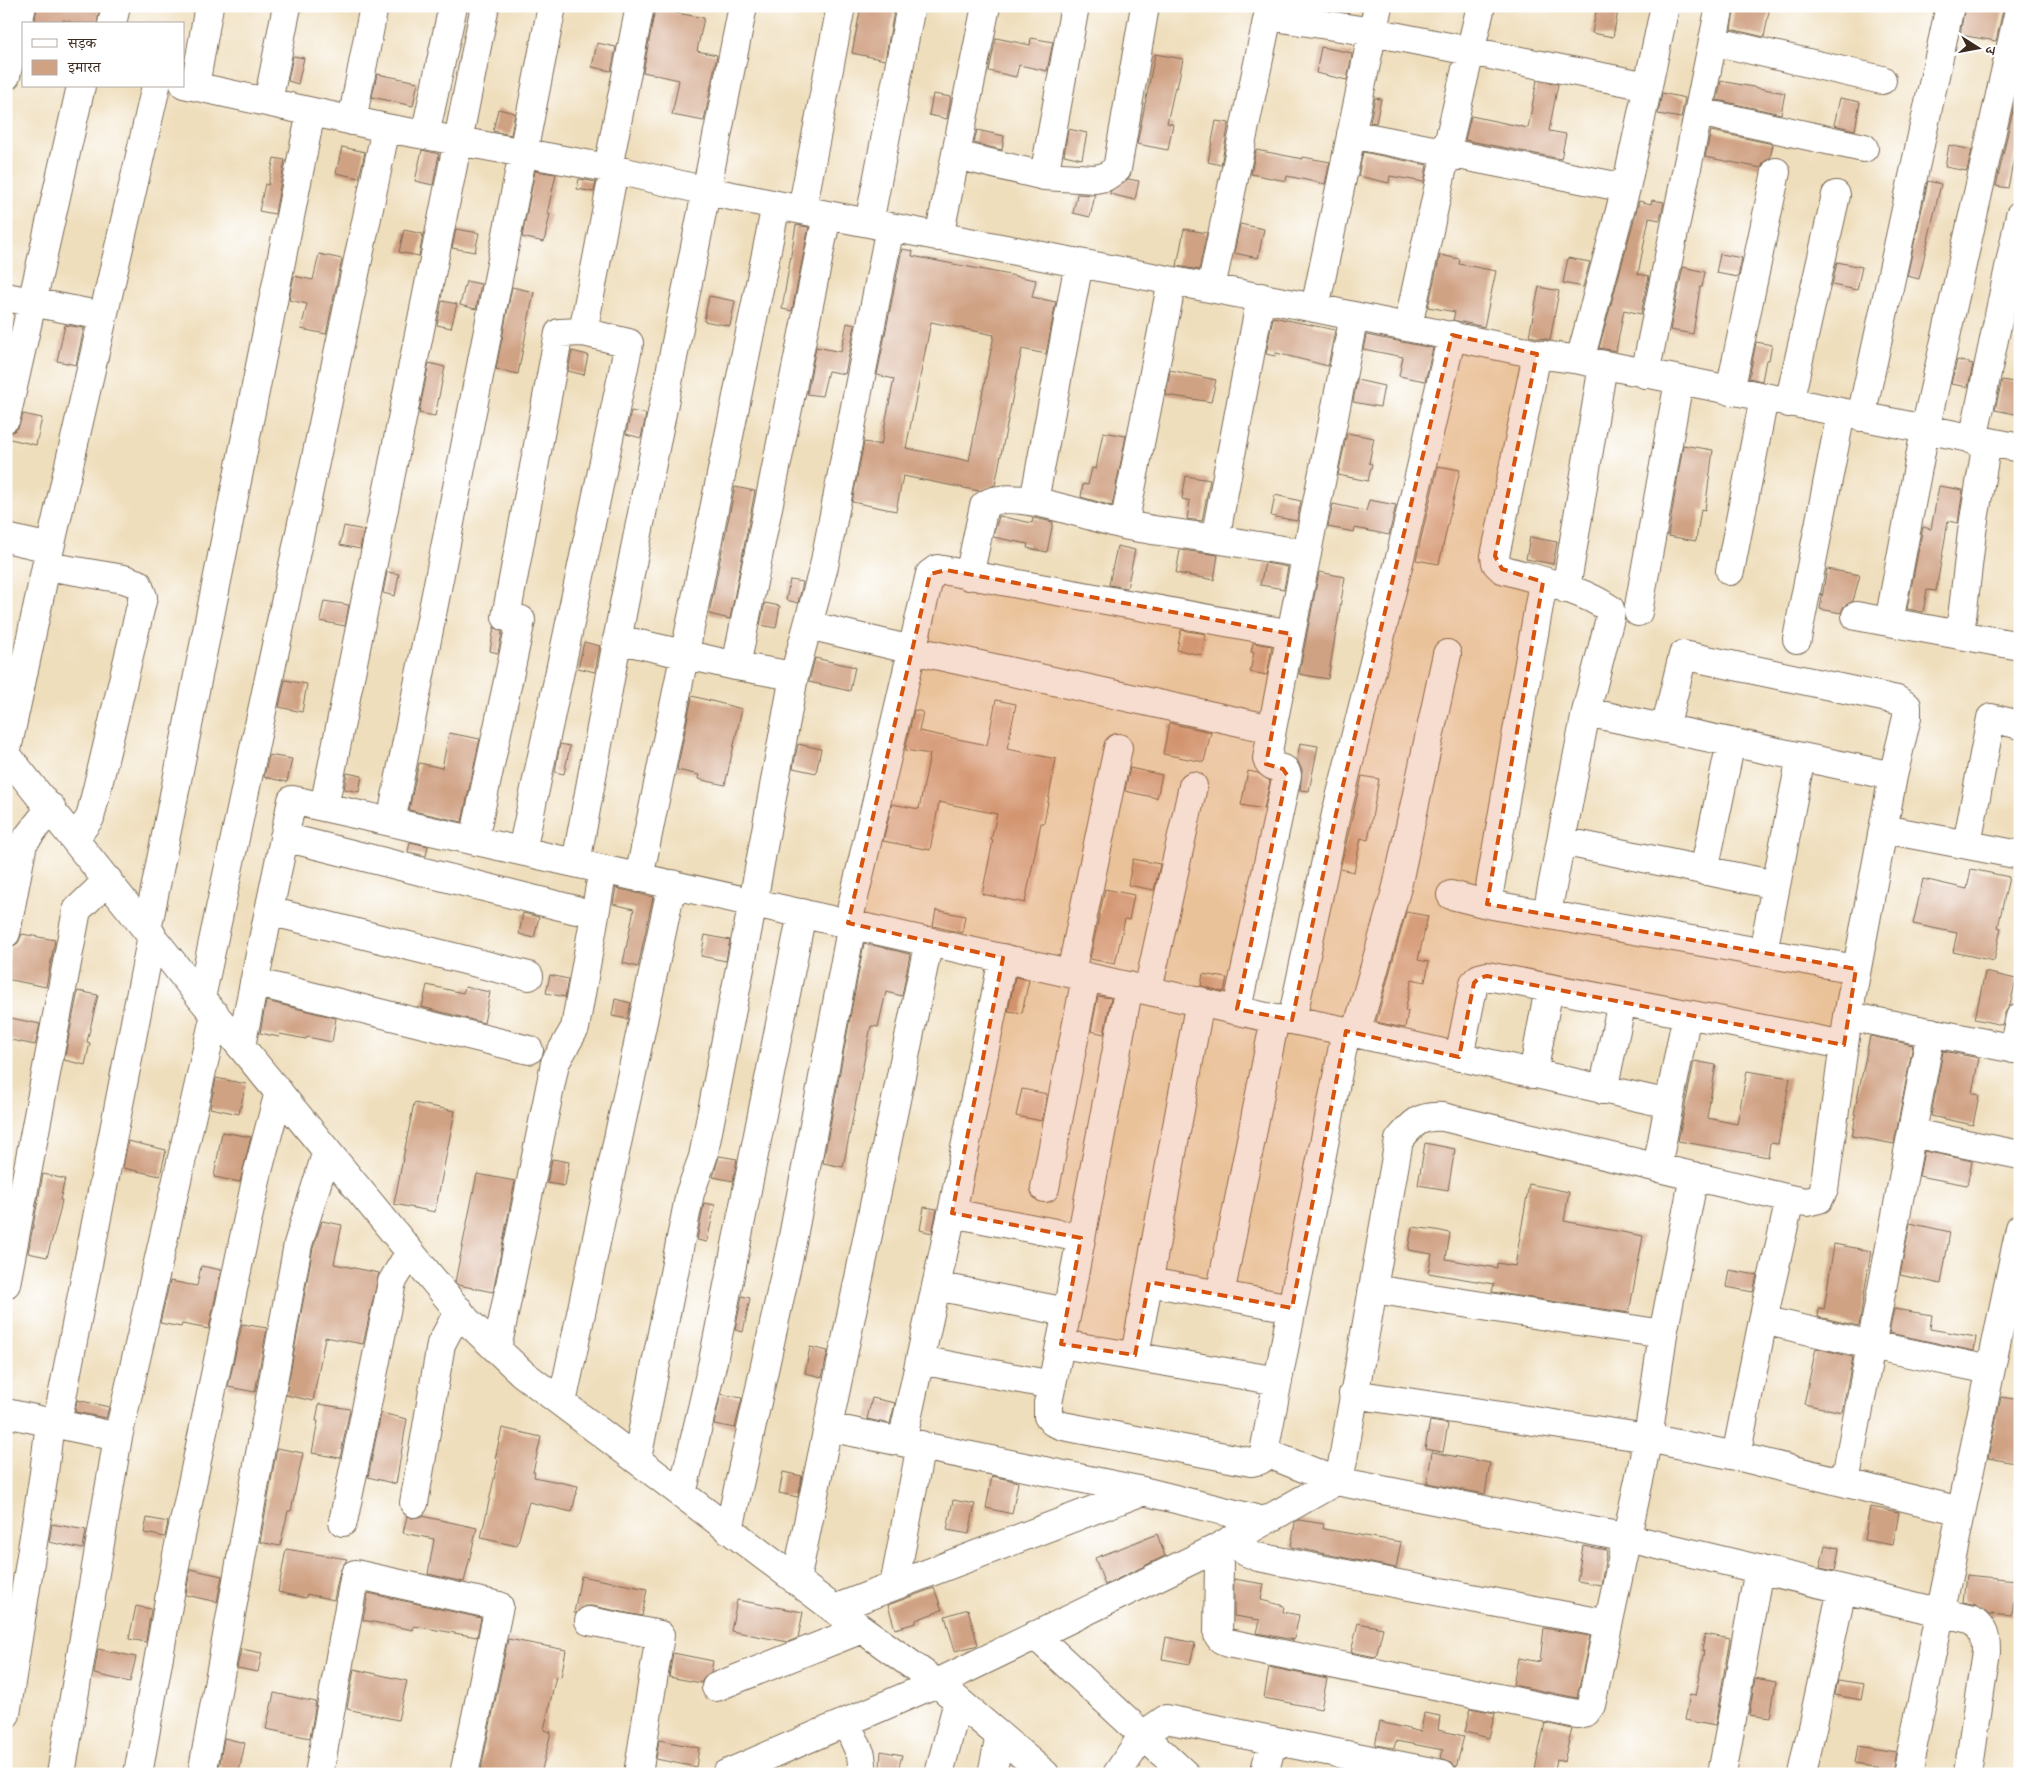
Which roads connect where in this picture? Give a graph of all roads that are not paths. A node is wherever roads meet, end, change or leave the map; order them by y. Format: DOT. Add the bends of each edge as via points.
graph roads {
  1 [pos="22,6"];
  2 [pos="116,6"];
  3 [pos="209,6"];
  4 [pos="288,6"];
  5 [pos="374,6"];
  6 [pos="453,6"];
  7 [pos="485,6"];
  8 [pos="552,6"];
  9 [pos="640,6"];
  10 [pos="743,6"];
  11 [pos="841,6"];
  12 [pos="911,6"];
  13 [pos="986,6"];
  14 [pos="1075,6"];
  15 [pos="1145,6"];
  16 [pos="1481,6"];
  17 [pos="1665,6"];
  18 [pos="1720,6"];
  19 [pos="1950,6"];
  20 [pos="2019,10"];
  21 [pos="1269,11"];
  22 [pos="1375,19"];
  23 [pos="112,22"];
  24 [pos="1713,41"];
  25 [pos="1471,50"];
  26 [pos="6,76"];
  27 [pos="1882,80"];
  28 [pos="189,85"];
  29 [pos="1648,86"];
  30 [pos="80,88"];
  31 [pos="156,88"];
  32 [pos="268,102"];
  33 [pos="311,112"];
  34 [pos="1699,112"];
  35 [pos="352,121"];
  36 [pos="386,128"];
  37 [pos="1351,134"];
  38 [pos="425,135"];
  39 [pos="459,140"];
  40 [pos="1864,148"];
  41 [pos="524,151"];
  42 [pos="1446,153"];
  43 [pos="956,155"];
  44 [pos="611,169"];
  45 [pos="1776,172"];
  46 [pos="1044,176"];
  47 [pos="1626,188"];
  48 [pos="706,191"];
  49 [pos="1836,195"];
  50 [pos="802,210"];
  51 [pos="2020,215"];
  52 [pos="879,225"];
  53 [pos="939,236"];
  54 [pos="1079,263"];
  55 [pos="1172,281"];
  56 [pos="1211,288"];
  57 [pos="1261,297"];
  58 [pos="19,300"];
  59 [pos="1315,308"];
  60 [pos="103,316"];
  61 [pos="1354,316"];
  62 [pos="1408,326"];
  63 [pos="583,332"];
  64 [pos="1452,335"];
  65 [pos="1537,354"];
  66 [pos="1591,363"];
  67 [pos="1646,374"];
  68 [pos="1679,381"];
  69 [pos="1730,391"];
  70 [pos="1777,400"];
  71 [pos="1851,415"];
  72 [pos="6,418"];
  73 [pos="1925,430"];
  74 [pos="1980,441"];
  75 [pos="2020,448"];
  76 [pos="1034,501"];
  77 [pos="1124,525"];
  78 [pos="6,538"];
  79 [pos="1215,539"];
  80 [pos="1307,554"];
  81 [pos="48,557"];
  82 [pos="1730,571"];
  83 [pos="969,576"];
  84 [pos="1554,585"];
  85 [pos="1638,612"];
  86 [pos="1856,616"];
  87 [pos="1889,622"];
  88 [pos="808,624"];
  89 [pos="1291,634"];
  90 [pos="1960,635"];
  91 [pos="617,639"];
  92 [pos="1797,639"];
  93 [pos="2020,646"];
  94 [pos="912,650"];
  95 [pos="684,654"];
  96 [pos="1447,654"];
  97 [pos="736,666"];
  98 [pos="794,676"];
  99 [pos="1586,712"];
  100 [pos="2020,724"];
  101 [pos="1665,728"];
  102 [pos="1272,729"];
  103 [pos="1731,742"];
  104 [pos="1118,748"];
  105 [pos="6,754"];
  106 [pos="1801,756"];
  107 [pos="1894,776"];
  108 [pos="1193,786"];
  109 [pos="51,807"];
  110 [pos="324,807"];
  111 [pos="391,822"];
  112 [pos="1884,829"];
  113 [pos="284,837"];
  114 [pos="75,838"];
  115 [pos="474,840"];
  116 [pos="1561,841"];
  117 [pos="1967,844"];
  118 [pos="522,851"];
  119 [pos="2020,855"];
  120 [pos="576,863"];
  121 [pos="603,869"];
  122 [pos="1704,871"];
  123 [pos="639,878"];
  124 [pos="108,880"];
  125 [pos="672,884"];
  126 [pos="1776,885"];
  127 [pos="1451,895"];
  128 [pos="753,902"];
  129 [pos="1487,904"];
  130 [pos="576,910"];
  131 [pos="269,911"];
  132 [pos="802,913"];
  133 [pos="1547,913"];
  134 [pos="850,924"];
  135 [pos="150,932"];
  136 [pos="6,933"];
  137 [pos="929,941"];
  138 [pos="1763,952"];
  139 [pos="1003,958"];
  140 [pos="1856,969"];
  141 [pos="1078,975"];
  142 [pos="529,976"];
  143 [pos="254,982"];
  144 [pos="1138,988"];
  145 [pos="1549,988"];
  146 [pos="1200,1001"];
  147 [pos="1622,1002"];
  148 [pos="208,1006"];
  149 [pos="1237,1009"];
  150 [pos="1687,1014"];
  151 [pos="1848,1016"];
  152 [pos="2020,1017"];
  153 [pos="1284,1020"];
  154 [pos="1931,1032"];
  155 [pos="1351,1033"];
  156 [pos="1844,1045"];
  157 [pos="241,1046"];
  158 [pos="2017,1049"];
  159 [pos="529,1050"];
  160 [pos="1459,1057"];
  161 [pos="1533,1074"];
  162 [pos="1604,1090"];
  163 [pos="279,1092"];
  164 [pos="1669,1104"];
  165 [pos="1912,1133"];
  166 [pos="327,1151"];
  167 [pos="2020,1155"];
  168 [pos="1657,1168"];
  169 [pos="1694,1176"];
  170 [pos="1045,1188"];
  171 [pos="1790,1199"];
  172 [pos="952,1213"];
  173 [pos="2020,1228"];
  174 [pos="1081,1238"];
  175 [pos="410,1252"];
  176 [pos="1149,1282"];
  177 [pos="6,1284"];
  178 [pos="936,1286"];
  179 [pos="1373,1289"];
  180 [pos="1220,1295"];
  181 [pos="1292,1308"];
  182 [pos="459,1310"];
  183 [pos="1067,1312"];
  184 [pos="1763,1320"];
  185 [pos="1662,1334"];
  186 [pos="1061,1344"];
  187 [pos="1871,1346"];
  188 [pos="497,1349"];
  189 [pos="1135,1355"];
  190 [pos="920,1360"];
  191 [pos="1990,1370"];
  192 [pos="1278,1382"];
  193 [pos="1052,1385"];
  194 [pos="1353,1394"];
  195 [pos="562,1403"];
  196 [pos="6,1412"];
  197 [pos="53,1423"];
  198 [pos="828,1427"];
  199 [pos="118,1437"];
  200 [pos="1648,1438"];
  201 [pos="912,1444"];
  202 [pos="1264,1452"];
  203 [pos="1736,1456"];
  204 [pos="636,1460"];
  205 [pos="1336,1481"];
  206 [pos="1845,1482"];
  207 [pos="1144,1491"];
  208 [pos="682,1494"];
  209 [pos="414,1503"];
  210 [pos="1961,1511"];
  211 [pos="1264,1521"];
  212 [pos="343,1522"];
  213 [pos="729,1530"];
  214 [pos="1628,1538"];
  215 [pos="1224,1544"];
  216 [pos="1759,1569"];
  217 [pos="796,1581"];
  218 [pos="894,1586"];
  219 [pos="1842,1588"];
  220 [pos="834,1609"];
  221 [pos="1940,1612"];
  222 [pos="589,1621"];
  223 [pos="1608,1624"];
  224 [pos="862,1629"];
  225 [pos="1035,1635"];
  226 [pos="937,1683"];
  227 [pos="716,1687"];
  228 [pos="958,1701"];
  229 [pos="6,1714"];
  230 [pos="846,1722"];
  231 [pos="1143,1735"];
  232 [pos="1000,1736"];
  233 [pos="1273,1740"];
  234 [pos="61,1774"];
  235 [pos="138,1774"];
  236 [pos="202,1774"];
  237 [pos="319,1774"];
  238 [pos="464,1774"];
  239 [pos="638,1774"];
  240 [pos="726,1774"];
  241 [pos="863,1774"];
  242 [pos="939,1774"];
  243 [pos="992,1774"];
  244 [pos="1045,1774"];
  245 [pos="1117,1774"];
  246 [pos="1185,1774"];
  247 [pos="1264,1774"];
  248 [pos="1442,1774"];
  249 [pos="1722,1774"];
  250 [pos="1802,1774"];
  251 [pos="1907,1774"];
  252 [pos="1968,1774"];
  1 -- 26 [label="street"];
  2 -- 23 [label="street"];
  3 -- 28 [label="street"];
  4 -- 32 [label="street"];
  5 -- 35 [label="street"];
  6 -- 38 [label="street"];
  7 -- 39 [label="street"];
  8 -- 41 [label="street"];
  9 -- 44 [label="street"];
  10 -- 48 [label="street"];
  11 -- 50 [label="street"];
  12 -- 52 [label="street"];
  13 -- 43 [label="street"];
  14 -- 46 [label="street"];
  15 -- 46 [label="street" via="1117,169 1095,179"];
  16 -- 25 [label="street"];
  17 -- 29 [label="street"];
  18 -- 24 [label="street"];
  19 -- 71 [label="street"];
  20 -- 73 [label="street"];
  21 -- 22 [label="street"];
  21 -- 56 [label="street"];
  22 -- 25 [label="street"];
  22 -- 37 [label="street"];
  24 -- 27 [label="street"];
  24 -- 34 [label="street"];
  25 -- 29 [label="street"];
  25 -- 42 [label="street"];
  28 -- 32 [label="street"];
  29 -- 47 [label="street"];
  30 -- 58 [label="street"];
  31 -- 60 [label="street"];
  32 -- 33 [label="street"];
  33 -- 35 [label="street"];
  33 -- 135 [label="street"];
  34 -- 40 [label="street"];
  34 -- 67 [label="street"];
  35 -- 36 [label="street"];
  36 -- 38 [label="street"];
  36 -- 148 [label="street"];
  37 -- 42 [label="street"];
  37 -- 59 [label="street"];
  38 -- 39 [label="street"];
  39 -- 41 [label="street"];
  39 -- 110 [label="street"];
  41 -- 44 [label="street"];
  41 -- 111 [label="street"];
  42 -- 47 [label="street"];
  42 -- 62 [label="street"];
  43 -- 46 [label="street"];
  43 -- 53 [label="street"];
  44 -- 48 [label="street"];
  44 -- 63 [label="street"];
  45 -- 69 [label="street"];
  47 -- 66 [label="street"];
  48 -- 50 [label="street"];
  48 -- 91 [label="street"];
  49 -- 70 [label="street"];
  50 -- 52 [label="street"];
  50 -- 95 [label="street"];
  50 -- 97 [label="street"];
  51 -- 74 [label="street"];
  52 -- 53 [label="street"];
  52 -- 88 [label="street" via="824,566"];
  53 -- 54 [label="street"];
  54 -- 55 [label="street"];
  54 -- 76 [label="street"];
  55 -- 56 [label="street"];
  55 -- 77 [label="street"];
  56 -- 57 [label="street"];
  57 -- 59 [label="street"];
  57 -- 79 [label="street"];
  58 -- 60 [label="street"];
  58 -- 72 [label="street"];
  59 -- 61 [label="street"];
  60 -- 81 [label="street"];
  61 -- 62 [label="street"];
  61 -- 80 [label="street"];
  62 -- 64 [label="street"];
  63 -- 115 [label="street" via="559,333 506,617 521,620"];
  63 -- 118 [label="street" via="629,343"];
  64 -- 65 [label="street"];
  64 -- 153 [label="street" via="1399,562"];
  65 -- 66 [label="street"];
  65 -- 84 [label="street" via="1495,556 1502,569"];
  66 -- 67 [label="street"];
  66 -- 84 [label="street"];
  67 -- 68 [label="street"];
  68 -- 69 [label="street"];
  68 -- 85 [label="street"];
  69 -- 70 [label="street"];
  70 -- 71 [label="street"];
  70 -- 82 [label="street"];
  71 -- 73 [label="street"];
  71 -- 92 [label="street"];
  73 -- 74 [label="street"];
  73 -- 87 [label="street"];
  74 -- 75 [label="street"];
  74 -- 90 [label="street"];
  76 -- 77 [label="street"];
  76 -- 83 [label="street" via="997,499 984,506"];
  77 -- 79 [label="street"];
  78 -- 81 [label="street"];
  79 -- 80 [label="street"];
  80 -- 89 [label="street"];
  81 -- 105 [label="street"];
  81 -- 114 [label="street" via="138,584 143,597 90,818"];
  83 -- 89 [label="street"];
  83 -- 94 [label="street" via="937,569 930,574"];
  84 -- 99 [label="street" via="1610,609"];
  84 -- 129 [label="street"];
  86 -- 87 [label="street"];
  87 -- 90 [label="street"];
  88 -- 94 [label="street"];
  88 -- 98 [label="street"];
  89 -- 102 [label="street"];
  90 -- 93 [label="street"];
  91 -- 95 [label="street"];
  91 -- 120 [label="street"];
  94 -- 102 [label="street"];
  94 -- 134 [label="street"];
  95 -- 97 [label="street"];
  95 -- 123 [label="street"];
  96 -- 155 [label="street" via="1397,887"];
  97 -- 98 [label="street"];
  98 -- 128 [label="street"];
  99 -- 101 [label="street"];
  99 -- 116 [label="street"];
  100 -- 117 [label="street" via="1991,718"];
  101 -- 103 [label="street"];
  101 -- 107 [label="street" via="1683,655 1693,657 1897,700 1907,706 1907,718"];
  102 -- 149 [label="street" via="1268,764 1285,770 1287,775"];
  103 -- 106 [label="street"];
  103 -- 122 [label="street"];
  104 -- 141 [label="street"];
  105 -- 109 [label="street"];
  106 -- 107 [label="street"];
  106 -- 126 [label="street"];
  107 -- 112 [label="street"];
  108 -- 144 [label="street"];
  109 -- 114 [label="street"];
  109 -- 136 [label="street" via="22,842"];
  110 -- 111 [label="street"];
  110 -- 113 [label="street" via="292,800"];
  111 -- 115 [label="street"];
  112 -- 117 [label="street"];
  112 -- 140 [label="street"];
  113 -- 130 [label="street"];
  113 -- 131 [label="street"];
  114 -- 124 [label="street"];
  115 -- 118 [label="street"];
  116 -- 122 [label="street"];
  116 -- 133 [label="street"];
  117 -- 119 [label="street"];
  118 -- 120 [label="street"];
  120 -- 121 [label="street"];
  121 -- 123 [label="street"];
  121 -- 188 [label="street" via="575,1028 555,1064"];
  122 -- 126 [label="street"];
  123 -- 125 [label="street"];
  124 -- 135 [label="street"];
  124 -- 177 [label="street" via="77,910"];
  125 -- 128 [label="street"];
  125 -- 195 [label="street"];
  126 -- 138 [label="street"];
  127 -- 129 [label="street"];
  128 -- 132 [label="street"];
  128 -- 204 [label="street" via="703,1158 690,1193"];
  129 -- 133 [label="street"];
  131 -- 142 [label="street"];
  131 -- 143 [label="street"];
  132 -- 134 [label="street"];
  132 -- 208 [label="street" via="713,1361"];
  133 -- 138 [label="street"];
  134 -- 137 [label="street"];
  134 -- 213 [label="street" via="792,1242"];
  135 -- 148 [label="street"];
  135 -- 197 [label="street"];
  137 -- 139 [label="street"];
  137 -- 198 [label="street"];
  138 -- 140 [label="street"];
  139 -- 141 [label="street"];
  139 -- 172 [label="street"];
  140 -- 151 [label="street"];
  141 -- 144 [label="street"];
  141 -- 170 [label="street"];
  143 -- 157 [label="street"];
  143 -- 159 [label="street"];
  144 -- 146 [label="street"];
  144 -- 174 [label="street"];
  145 -- 147 [label="street"];
  145 -- 160 [label="street" via="1487,976 1479,978 1474,983"];
  145 -- 161 [label="street"];
  146 -- 149 [label="street"];
  146 -- 176 [label="street"];
  147 -- 150 [label="street"];
  147 -- 162 [label="street"];
  148 -- 157 [label="street"];
  148 -- 199 [label="street"];
  149 -- 153 [label="street"];
  150 -- 156 [label="street"];
  150 -- 164 [label="street"];
  151 -- 154 [label="street"];
  151 -- 156 [label="street"];
  152 -- 158 [label="street"];
  153 -- 155 [label="street"];
  153 -- 180 [label="street"];
  154 -- 158 [label="street"];
  154 -- 165 [label="street"];
  155 -- 160 [label="street"];
  155 -- 181 [label="street"];
  156 -- 171 [label="street" via="1824,1189 1819,1199 1807,1202"];
  157 -- 163 [label="street"];
  160 -- 161 [label="street"];
  161 -- 162 [label="street"];
  162 -- 164 [label="street"];
  163 -- 166 [label="street"];
  163 -- 235 [label="street" via="258,1170 177,1555"];
  164 -- 168 [label="street"];
  165 -- 167 [label="street"];
  165 -- 187 [label="street"];
  166 -- 175 [label="street"];
  166 -- 236 [label="street" via="298,1244"];
  168 -- 169 [label="street"];
  168 -- 179 [label="street" via="1443,1117 1420,1119 1399,1140"];
  169 -- 171 [label="street"];
  169 -- 185 [label="street"];
  171 -- 184 [label="street"];
  172 -- 174 [label="street"];
  172 -- 178 [label="street"];
  173 -- 191 [label="street"];
  174 -- 183 [label="street"];
  175 -- 182 [label="street"];
  175 -- 212 [label="street" via="392,1282"];
  176 -- 180 [label="street"];
  176 -- 189 [label="street"];
  178 -- 183 [label="street"];
  178 -- 190 [label="street"];
  179 -- 185 [label="street"];
  179 -- 194 [label="street"];
  180 -- 181 [label="street"];
  181 -- 192 [label="street"];
  182 -- 188 [label="street"];
  182 -- 209 [label="street" via="442,1344"];
  183 -- 186 [label="street"];
  184 -- 187 [label="street"];
  184 -- 203 [label="street"];
  185 -- 200 [label="street"];
  186 -- 189 [label="street"];
  186 -- 193 [label="street"];
  187 -- 191 [label="street"];
  187 -- 206 [label="street"];
  188 -- 195 [label="street"];
  189 -- 192 [label="street"];
  190 -- 193 [label="street"];
  190 -- 201 [label="street"];
  191 -- 210 [label="street"];
  192 -- 202 [label="street"];
  193 -- 202 [label="street" via="1048,1416 1063,1426 1251,1462 1260,1460"];
  194 -- 200 [label="street"];
  194 -- 205 [label="street" via="1342,1465"];
  195 -- 204 [label="street"];
  196 -- 197 [label="street"];
  197 -- 199 [label="street"];
  197 -- 229 [label="street"];
  198 -- 201 [label="street"];
  198 -- 217 [label="street"];
  199 -- 234 [label="street"];
  200 -- 203 [label="street"];
  200 -- 214 [label="street"];
  201 -- 207 [label="street"];
  201 -- 218 [label="street"];
  202 -- 205 [label="street"];
  203 -- 206 [label="street"];
  204 -- 208 [label="street"];
  205 -- 211 [label="street"];
  205 -- 214 [label="street"];
  206 -- 210 [label="street"];
  207 -- 211 [label="street"];
  207 -- 218 [label="street"];
  208 -- 213 [label="street"];
  210 -- 221 [label="street"];
  211 -- 215 [label="street"];
  213 -- 217 [label="street"];
  214 -- 216 [label="street"];
  214 -- 223 [label="street"];
  215 -- 223 [label="street" via="1258,1557"];
  215 -- 223 [label="street" via="1219,1560 1218,1634 1228,1643 1577,1714 1586,1712 1591,1705"];
  215 -- 225 [label="street"];
  216 -- 219 [label="street"];
  216 -- 249 [label="street"];
  217 -- 220 [label="street"];
  218 -- 220 [label="street"];
  219 -- 221 [label="street"];
  219 -- 250 [label="street"];
  220 -- 224 [label="street"];
  221 -- 251 [label="street"];
  221 -- 252 [label="street" via="1973,1620 1982,1627 1986,1638"];
  222 -- 239 [label="street" via="660,1635"];
  224 -- 226 [label="street"];
  224 -- 227 [label="street"];
  225 -- 226 [label="street"];
  225 -- 231 [label="street"];
  226 -- 228 [label="street"];
  226 -- 230 [label="street"];
  228 -- 232 [label="street"];
  228 -- 242 [label="street"];
  230 -- 240 [label="street"];
  230 -- 241 [label="street" via="861,1756"];
  231 -- 233 [label="street" via="1166,1719"];
  231 -- 245 [label="street"];
  231 -- 246 [label="street"];
  232 -- 243 [label="street"];
  232 -- 244 [label="street"];
  233 -- 247 [label="street"];
  233 -- 248 [label="street"];
  237 -- 238 [label="street" via="355,1574 499,1606"];
}
